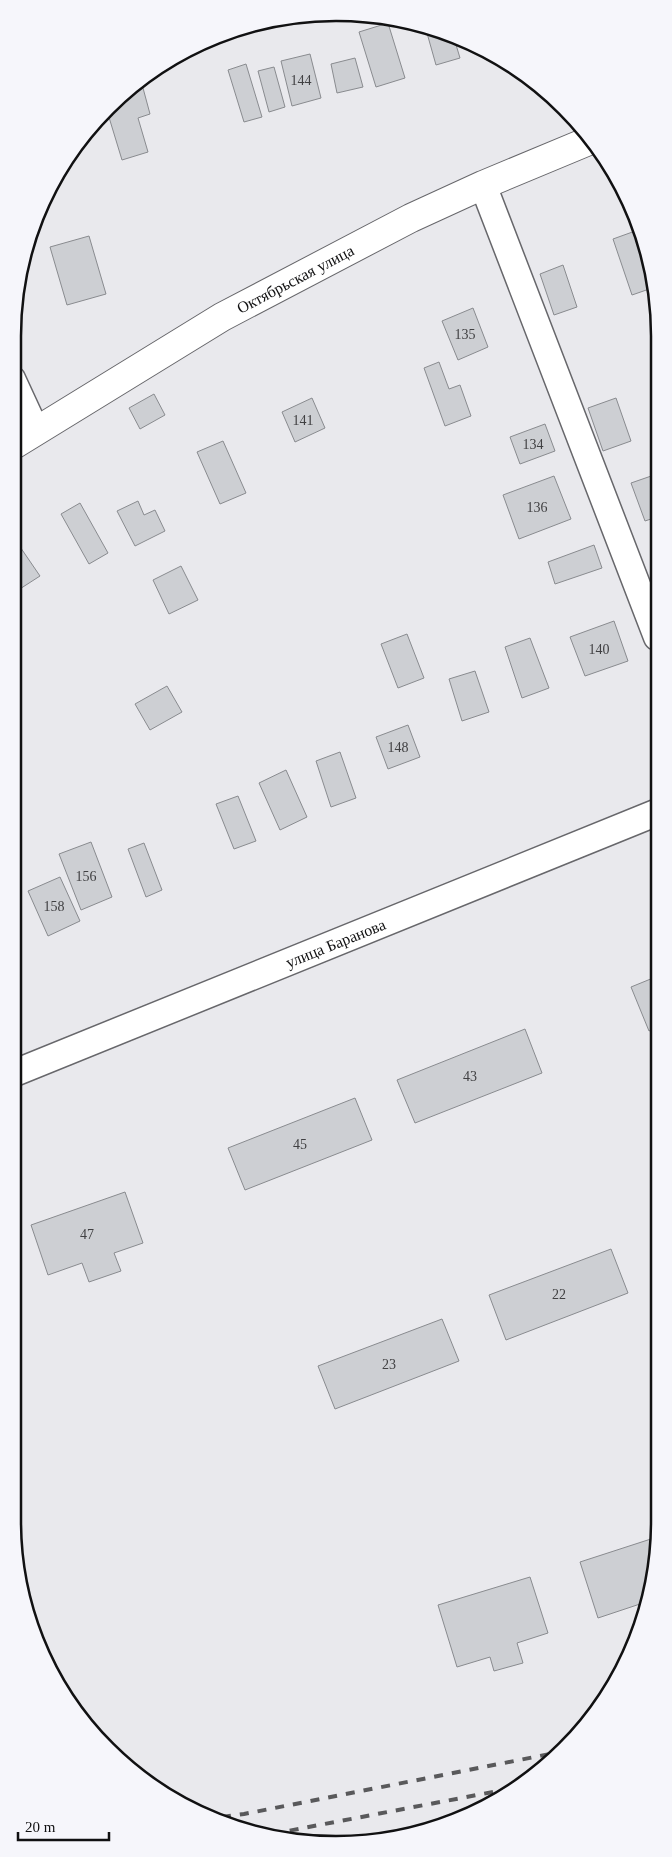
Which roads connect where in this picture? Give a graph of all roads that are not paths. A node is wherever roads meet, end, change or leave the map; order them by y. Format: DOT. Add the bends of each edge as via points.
graph roads {
  1 [pos="585,143"];
  2 [pos="483,185"];
  3 [pos="21,398"];
  4 [pos="36,431"];
  5 [pos="21,440"];
  6 [pos="651,619"];
  7 [pos="651,815"];
  8 [pos="21,1070"];
  1 -- 2 [label="street, Октябрьская улица"];
  2 -- 4 [label="street, Октябрьская улица" via="411,218 222,317"];
  2 -- 6 [label="street"];
  3 -- 4 [label="street"];
  4 -- 5 [label="street, Октябрьская улица"];
  7 -- 8 [label="street, улица Баранова"];
}
